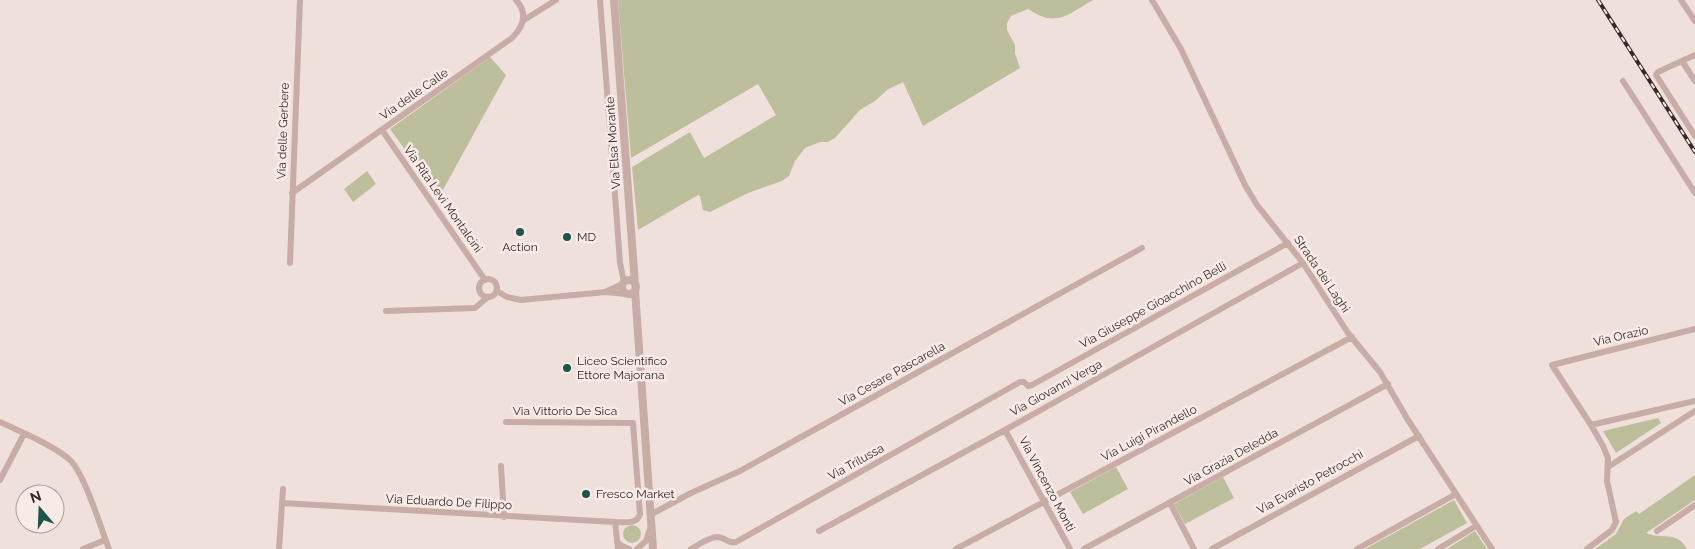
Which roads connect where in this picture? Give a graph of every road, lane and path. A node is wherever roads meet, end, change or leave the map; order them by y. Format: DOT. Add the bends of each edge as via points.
graph roads {
  1 [pos="300,0"];
  2 [pos="516,0"];
  3 [pos="556,0"];
  4 [pos="600,0"];
  5 [pos="614,0"];
  6 [pos="1152,0"];
  7 [pos="1681,0"];
  8 [pos="524,20"];
  9 [pos="1695,21"];
  10 [pos="1695,55"];
  11 [pos="1682,61"];
  12 [pos="1623,81"];
  13 [pos="1695,81"];
  14 [pos="382,130"];
  15 [pos="1695,136"];
  16 [pos="292,193"];
  17 [pos="1695,193"];
  18 [pos="1288,243"];
  19 [pos="1142,248"];
  20 [pos="290,263"];
  21 [pos="1303,263"];
  22 [pos="485,280"];
  23 [pos="623,283"];
  24 [pos="635,287"];
  25 [pos="497,291"];
  26 [pos="606,292"];
  27 [pos="626,294"];
  28 [pos="488,297"];
  29 [pos="386,311"];
  30 [pos="1695,329"];
  31 [pos="1352,337"];
  32 [pos="1388,384"];
  33 [pos="1028,386"];
  34 [pos="1695,400"];
  35 [pos="1695,411"];
  36 [pos="0,422"];
  37 [pos="506,422"];
  38 [pos="1591,425"];
  39 [pos="1005,430"];
  40 [pos="24,434"];
  41 [pos="1419,436"];
  42 [pos="501,466"];
  43 [pos="1608,468"];
  44 [pos="0,480"];
  45 [pos="283,489"];
  46 [pos="1456,494"];
  47 [pos="1044,502"];
  48 [pos="282,503"];
  49 [pos="1170,503"];
  50 [pos="1695,505"];
  51 [pos="650,515"];
  52 [pos="504,517"];
  53 [pos="615,522"];
  54 [pos="1476,526"];
  55 [pos="651,527"];
  56 [pos="819,531"];
  57 [pos="1657,531"];
  58 [pos="105,540"];
  59 [pos="618,545"];
  60 [pos="83,549"];
  61 [pos="109,549"];
  62 [pos="279,549"];
  63 [pos="629,549"];
  64 [pos="637,549"];
  65 [pos="653,549"];
  66 [pos="691,549"];
  67 [pos="956,549"];
  68 [pos="1070,549"];
  69 [pos="1084,549"];
  70 [pos="1194,549"];
  71 [pos="1212,549"];
  72 [pos="1357,549"];
  73 [pos="1438,549"];
  74 [pos="1492,549"];
  75 [pos="1587,549"];
  1 -- 16 [label="street, Via delle Gerbere"];
  2 -- 8 [label="street" via="522,8"];
  3 -- 8 [label="street"];
  4 -- 23 [label="street"];
  5 -- 24 [label="street, Via Elsa Morante"];
  6 -- 18 [label="street, Strada dei Laghi" via="1181,49 1240,178"];
  7 -- 9 [label="street"];
  8 -- 14 [label="street, Via delle Calle" via="508,41"];
  10 -- 11 [label="street"];
  11 -- 13 [label="street"];
  11 -- 15 [label="street" via="1656,75"];
  12 -- 17 [label="street"];
  14 -- 16 [label="street, Via delle Calle"];
  14 -- 22 [label="street, Via Rita Levi Montalcini"];
  16 -- 20 [label="street, Via delle Gerbere"];
  18 -- 21 [label="street, Strada dei Laghi"];
  18 -- 33 [label="street, Via Giuseppe Gioacchino Belli"];
  19 -- 51 [label="street, Via Cesare Pascarella" via="740,471 691,492"];
  21 -- 31 [label="street, Strada dei Laghi"];
  21 -- 39 [label="street, Via Giovanni Verga"];
  22 -- 25 [label="street, Via Rita Levi Montalcini" via="493,281"];
  22 -- 28 [label="street, Via Rita Levi Montalcini" via="479,290"];
  23 -- 24 [label="street" via="630,280"];
  23 -- 26 [label="street"];
  23 -- 27 [label="street"];
  24 -- 27 [label="street" via="632,294"];
  24 -- 51 [label="street, Via Elsa Morante"];
  25 -- 26 [label="street, Via Rita Levi Montalcini" via="521,300"];
  25 -- 28 [label="street"];
  26 -- 27 [label="street, Via Rita Levi Montalcini"];
  28 -- 29 [label="street" via="475,308"];
  30 -- 38 [label="street, Via Orazio" via="1552,365"];
  31 -- 32 [label="street, Strada dei Laghi"];
  31 -- 47 [label="street, Via Luigi Pirandello"];
  32 -- 41 [label="street, Strada dei Laghi"];
  32 -- 49 [label="street, Via Grazia Deledda"];
  33 -- 66 [label="street, Via Trilussa" via="1020,382 736,542 729,543 717,537"];
  34 -- 38 [label="street"];
  35 -- 43 [label="street"];
  36 -- 40 [label="street"];
  37 -- 53 [label="street, Via Vittorio De Sica" via="633,423 640,514 635,521"];
  38 -- 43 [label="street" via="1606,452"];
  39 -- 47 [label="street, Via Vincenzo Monti"];
  39 -- 56 [label="street, Via Giovanni Verga"];
  40 -- 44 [label="street"];
  40 -- 58 [label="street" via="59,452 72,463"];
  41 -- 46 [label="street, Strada dei Laghi"];
  41 -- 71 [label="street, Via Evaristo Petrocchi"];
  42 -- 52 [label="street"];
  43 -- 75 [label="street" via="1607,480 1616,524"];
  45 -- 48 [label="street"];
  46 -- 54 [label="street, Strada dei Laghi"];
  46 -- 72 [label="street"];
  47 -- 67 [label="street, Via Luigi Pirandello"];
  47 -- 68 [label="street, Via Vincenzo Monti"];
  48 -- 52 [label="street, Via Eduardo De Filippo"];
  48 -- 62 [label="street"];
  49 -- 69 [label="street, Via Grazia Deledda"];
  49 -- 70 [label="street"];
  50 -- 57 [label="street"];
  51 -- 55 [label="street, Via Elsa Morante"];
  52 -- 53 [label="street, Via Eduardo De Filippo"];
  53 -- 59 [label="street"];
  54 -- 73 [label="street"];
  54 -- 74 [label="street, Strada dei Laghi"];
  55 -- 64 [label="street" via="646,540"];
  55 -- 65 [label="street, Via Elsa Morante"];
  58 -- 60 [label="street"];
  58 -- 61 [label="street"];
  59 -- 63 [label="street"];
}
